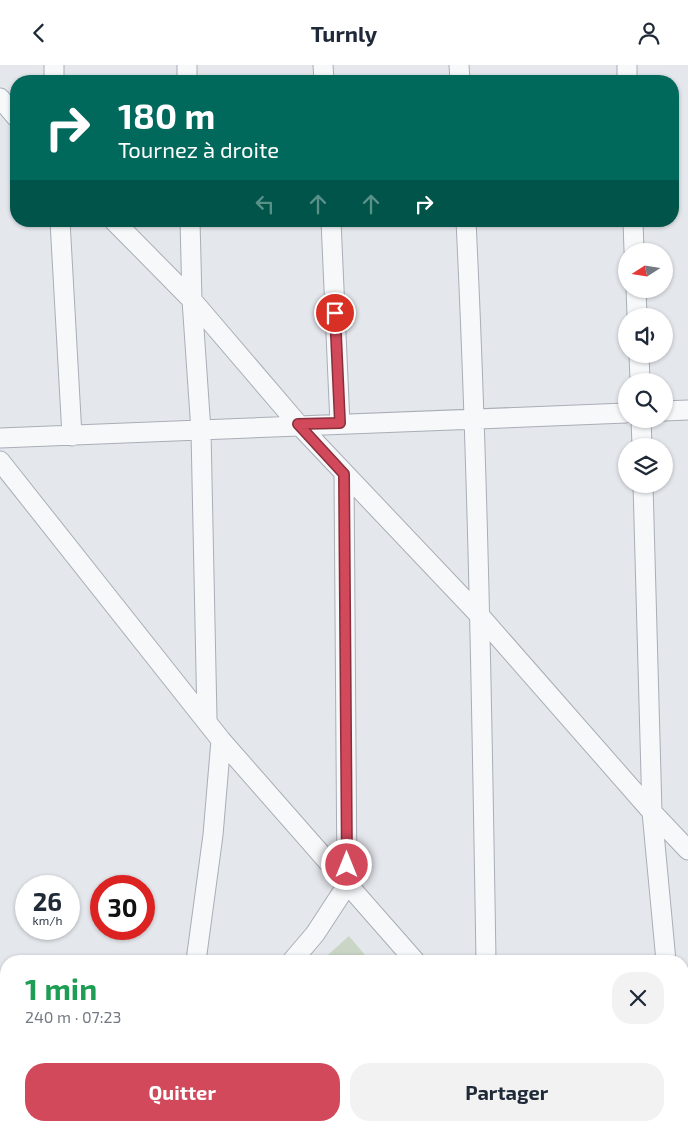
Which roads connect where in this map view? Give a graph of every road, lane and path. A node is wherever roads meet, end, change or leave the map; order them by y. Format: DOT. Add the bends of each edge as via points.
graph roads {
  1 [pos="0,98"];
  2 [pos="10,110"];
  3 [pos="60,227"];
  4 [pos="120,227"];
  5 [pos="190,227"];
  6 [pos="331,227"];
  7 [pos="466,227"];
  8 [pos="633,227"];
  9 [pos="634,243"];
  10 [pos="192,300"];
  11 [pos="688,410"];
  12 [pos="673,411"];
  13 [pos="618,413"];
  14 [pos="475,419"];
  15 [pos="340,423"];
  16 [pos="298,424"];
  17 [pos="201,431"];
  18 [pos="72,436"];
  19 [pos="0,438"];
  20 [pos="0,461"];
  21 [pos="344,474"];
  22 [pos="643,493"];
  23 [pos="481,617"];
  24 [pos="206,719"];
  25 [pos="220,740"];
  26 [pos="652,812"];
  27 [pos="688,850"];
  28 [pos="347,885"];
  29 [pos="197,955"];
  30 [pos="297,955"];
  31 [pos="410,955"];
  32 [pos="486,955"];
  33 [pos="665,955"];
  1 -- 2 [label="street"];
  3 -- 18 [label="street"];
  4 -- 10 [label="street"];
  5 -- 10 [label="street"];
  6 -- 15 [label="street"];
  7 -- 14 [label="street"];
  8 -- 9 [label="street"];
  10 -- 16 [label="street"];
  10 -- 17 [label="street"];
  11 -- 12 [label="street"];
  13 -- 14 [label="street"];
  14 -- 15 [label="street"];
  14 -- 23 [label="street"];
  15 -- 16 [label="street"];
  16 -- 17 [label="street"];
  16 -- 21 [label="street"];
  17 -- 18 [label="street"];
  17 -- 24 [label="street"];
  18 -- 19 [label="street"];
  20 -- 24 [label="street"];
  21 -- 23 [label="street"];
  21 -- 28 [label="street"];
  22 -- 26 [label="street"];
  23 -- 26 [label="street"];
  23 -- 32 [label="street"];
  24 -- 25 [label="street"];
  25 -- 28 [label="street"];
  25 -- 29 [label="street" via="213,835"];
  26 -- 27 [label="street"];
  26 -- 33 [label="street"];
  28 -- 30 [label="street"];
  28 -- 31 [label="street"];
}
